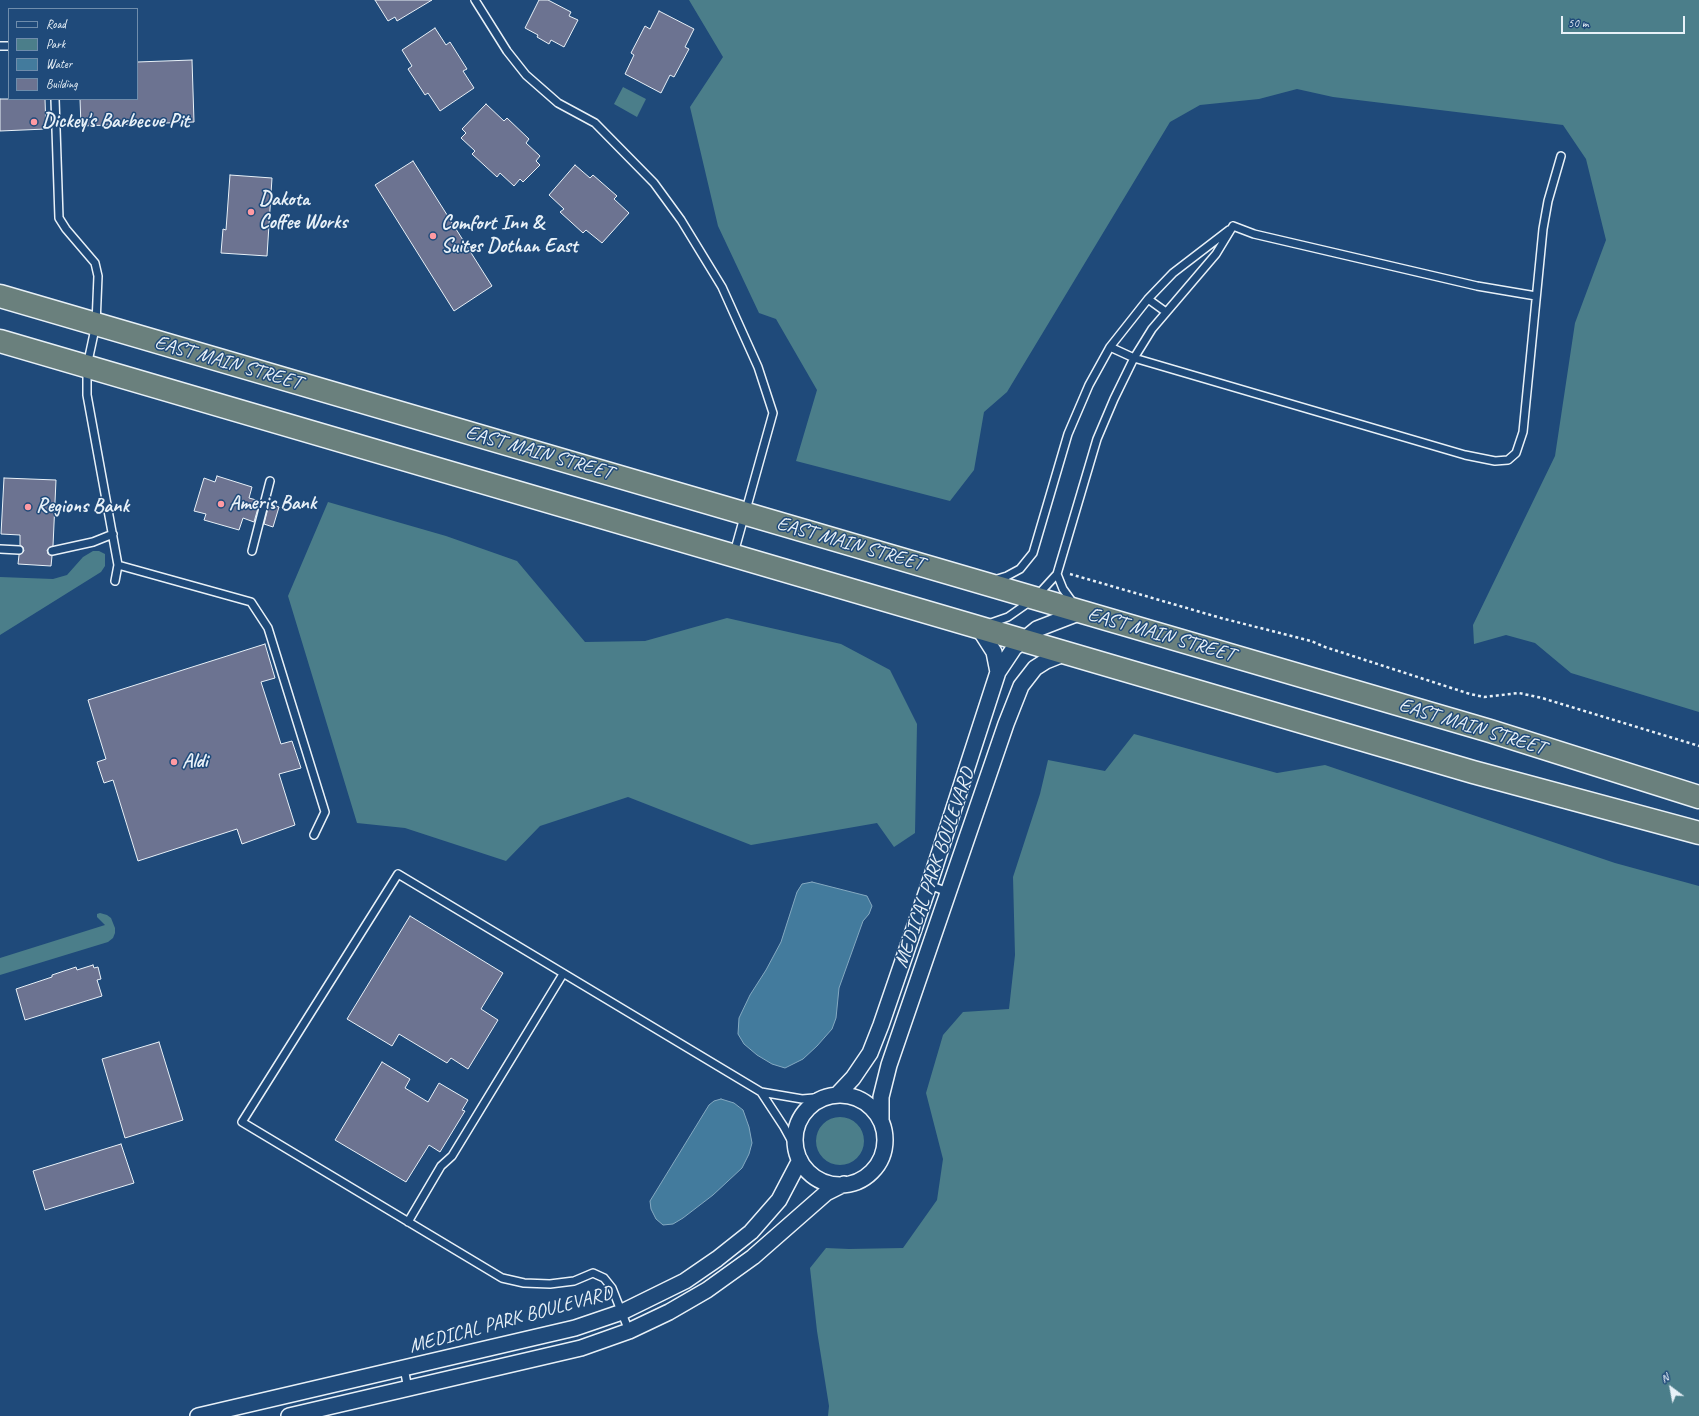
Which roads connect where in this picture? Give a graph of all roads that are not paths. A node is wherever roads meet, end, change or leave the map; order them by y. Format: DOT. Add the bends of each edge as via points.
graph roads {
  1 [pos="475,0"];
  2 [pos="55,100"];
  3 [pos="1561,156"];
  4 [pos="1233,226"];
  5 [pos="0,296"];
  6 [pos="1536,296"];
  7 [pos="1148,299"];
  8 [pos="1166,312"];
  9 [pos="96,324"];
  10 [pos="0,342"];
  11 [pos="1110,348"];
  12 [pos="1134,358"];
  13 [pos="87,366"];
  14 [pos="270,481"];
  15 [pos="745,514"];
  16 [pos="113,534"];
  17 [pos="0,549"];
  18 [pos="19,550"];
  19 [pos="52,551"];
  20 [pos="252,551"];
  21 [pos="733,555"];
  22 [pos="118,565"];
  23 [pos="1058,572"];
  24 [pos="116,581"];
  25 [pos="984,583"];
  26 [pos="1036,598"];
  27 [pos="1081,612"];
  28 [pos="978,627"];
  29 [pos="1022,640"];
  30 [pos="1066,653"];
  31 [pos="998,672"];
  32 [pos="1699,797"];
  33 [pos="1699,833"];
  34 [pos="314,835"];
  35 [pos="929,885"];
  36 [pos="948,892"];
  37 [pos="563,974"];
  38 [pos="761,1092"];
  39 [pos="831,1096"];
  40 [pos="881,1120"];
  41 [pos="798,1155"];
  42 [pos="844,1184"];
  43 [pos="408,1222"];
  44 [pos="622,1312"];
  45 [pos="629,1331"];
  46 [pos="404,1368"];
  47 [pos="408,1388"];
  48 [pos="235,1412"];
  49 [pos="198,1416"];
  50 [pos="290,1416"];
  1 -- 15 [label="lane" via="507,52 526,75 558,103 595,123 654,183 681,220 722,287 758,367 773,414"];
  2 -- 9 [label="lane" via="59,218 95,263 98,276"];
  3 -- 6 [label="lane" via="1544,222"];
  4 -- 6 [label="lane" via="1269,238 1477,286"];
  4 -- 7 [label="lane" via="1173,273"];
  4 -- 8 [label="lane" via="1216,254"];
  5 -- 9 [label="highway, EAST MAIN STREET"];
  6 -- 12 [label="lane" via="1523,432 1516,453 1508,460 1495,461 1465,455"];
  7 -- 8 [label="lane"];
  7 -- 11 [label="lane"];
  8 -- 12 [label="lane"];
  9 -- 13 [label="lane"];
  9 -- 15 [label="highway, EAST MAIN STREET"];
  10 -- 13 [label="highway, EAST MAIN STREET"];
  11 -- 12 [label="lane"];
  11 -- 25 [label="lane" via="1089,386 1068,434 1033,553 1020,569"];
  12 -- 23 [label="lane" via="1097,439"];
  13 -- 16 [label="lane" via="87,395"];
  13 -- 21 [label="highway, EAST MAIN STREET"];
  14 -- 20 [label="lane"];
  15 -- 21 [label="lane"];
  15 -- 25 [label="highway, EAST MAIN STREET"];
  16 -- 19 [label="lane" via="93,542"];
  16 -- 22 [label="lane"];
  17 -- 18 [label="lane"];
  21 -- 28 [label="highway, EAST MAIN STREET"];
  22 -- 24 [label="lane"];
  22 -- 34 [label="lane" via="251,602 268,628 325,812"];
  23 -- 26 [label="lane"];
  23 -- 27 [label="lane" via="1070,600"];
  25 -- 26 [label="highway, EAST MAIN STREET"];
  26 -- 27 [label="highway, EAST MAIN STREET"];
  26 -- 28 [label="lane" via="1008,618"];
  27 -- 29 [label="street, MEDICAL PARK BOULEVARD" via="1051,622"];
  27 -- 32 [label="highway, EAST MAIN STREET" via="1490,731"];
  28 -- 29 [label="highway, EAST MAIN STREET"];
  28 -- 31 [label="street, MEDICAL PARK BOULEVARD" via="994,652"];
  29 -- 30 [label="highway, EAST MAIN STREET"];
  29 -- 31 [label="street, MEDICAL PARK BOULEVARD" via="1005,659"];
  30 -- 33 [label="highway, EAST MAIN STREET" via="1473,772"];
  30 -- 36 [label="street, MEDICAL PARK BOULEVARD" via="1035,668 1020,686"];
  31 -- 35 [label="street, MEDICAL PARK BOULEVARD"];
  35 -- 36 [label="lane"];
  35 -- 39 [label="street, MEDICAL PARK BOULEVARD" via="870,1053 854,1078"];
  36 -- 40 [label="street, MEDICAL PARK BOULEVARD" via="889,1065 881,1097"];
  37 -- 38 [label="lane"];
  37 -- 43 [label="lane" via="452,1156 441,1166"];
  37 -- 43 [label="lane" via="398,874 242,1122"];
  38 -- 39 [label="lane" via="802,1099"];
  38 -- 41 [label="lane" via="784,1127"];
  39 -- 40 [label="street" via="858,1099 875,1111"];
  39 -- 41 [label="street" via="812,1106 801,1118 795,1139"];
  40 -- 42 [label="street" via="885,1141 879,1162 864,1177"];
  41 -- 42 [label="street" via="806,1169 814,1176 834,1184"];
  41 -- 44 [label="street, MEDICAL PARK BOULEVARD" via="779,1200 751,1232 685,1281"];
  42 -- 45 [label="street, MEDICAL PARK BOULEVARD" via="826,1193 753,1257 707,1290 670,1312"];
  43 -- 44 [label="lane" via="502,1278 524,1283 550,1284 574,1281 593,1273 604,1278 612,1288"];
  44 -- 45 [label="lane"];
  44 -- 46 [label="street, MEDICAL PARK BOULEVARD" via="575,1328"];
  45 -- 47 [label="street, MEDICAL PARK BOULEVARD" via="581,1348"];
  46 -- 47 [label="lane"];
  46 -- 48 [label="street, MEDICAL PARK BOULEVARD"];
  47 -- 50 [label="street, MEDICAL PARK BOULEVARD"];
  48 -- 49 [label="street, MEDICAL PARK BOULEVARD"];
}
